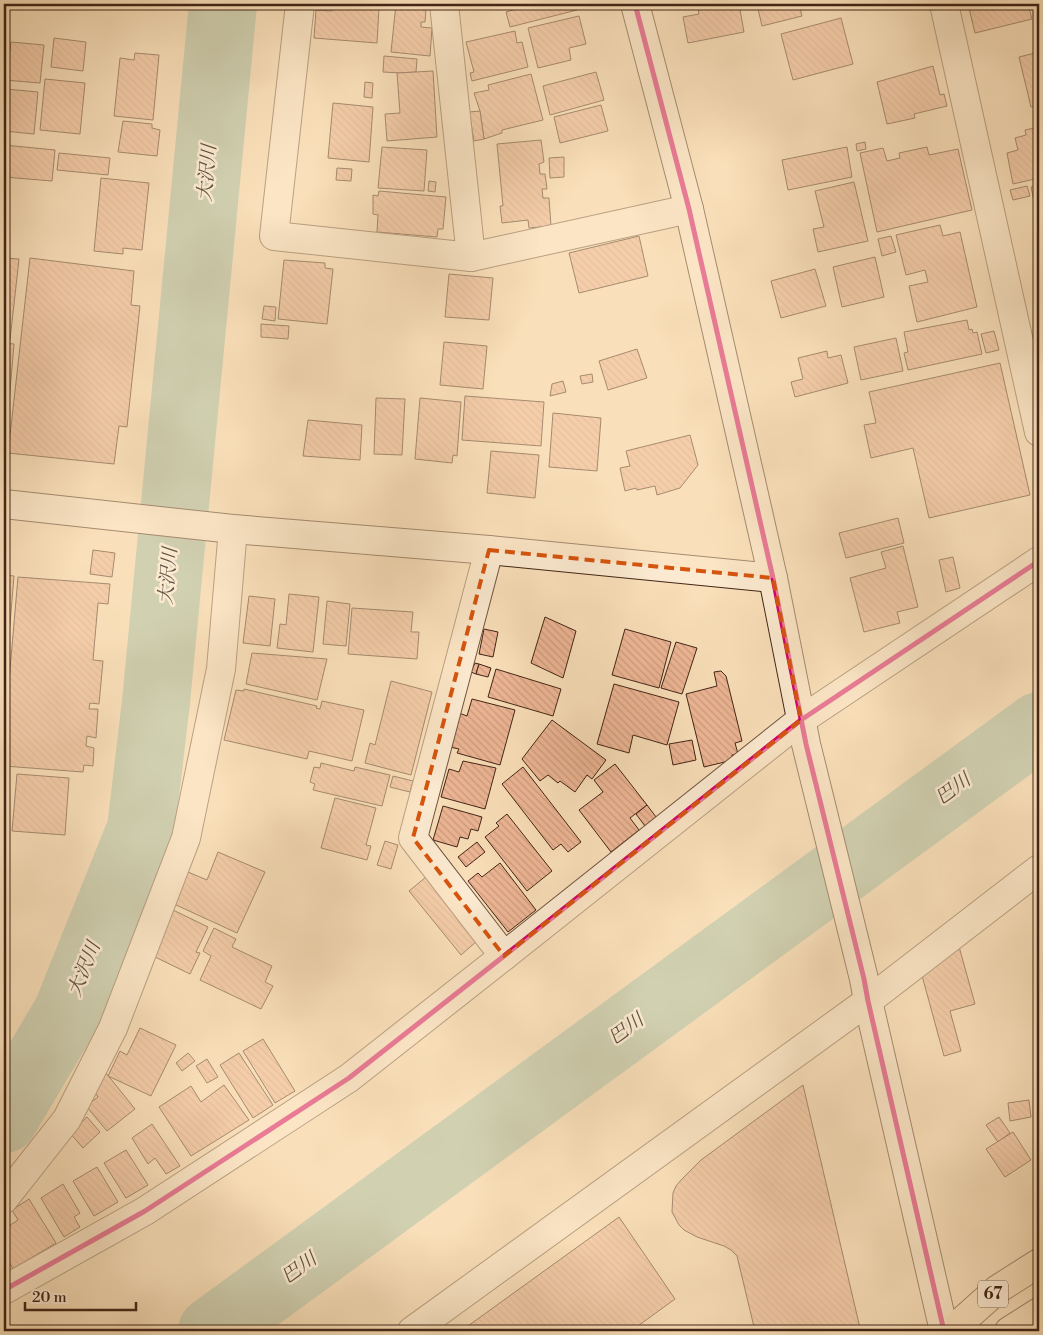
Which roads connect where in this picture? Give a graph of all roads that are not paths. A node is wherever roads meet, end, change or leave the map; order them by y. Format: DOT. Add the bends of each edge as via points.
graph roads {
  1 [pos="300,4"];
  2 [pos="444,4"];
  3 [pos="635,4"];
  4 [pos="944,4"];
  5 [pos="689,209"];
  6 [pos="471,257"];
  7 [pos="1039,432"];
  8 [pos="4,504"];
  9 [pos="227,529"];
  10 [pos="489,550"];
  11 [pos="1039,561"];
  12 [pos="774,578"];
  13 [pos="803,732"];
  14 [pos="1039,869"];
  15 [pos="504,956"];
  16 [pos="866,990"];
  17 [pos="4,1199"];
  18 [pos="1039,1263"];
  19 [pos="4,1290"];
  20 [pos="1039,1312"];
  21 [pos="412,1331"];
  22 [pos="944,1331"];
  23 [pos="951,1331"];
  24 [pos="1009,1331"];
  1 -- 6 [label="street" via="274,236"];
  2 -- 6 [label="street"];
  3 -- 5 [label="street"];
  4 -- 7 [label="street"];
  5 -- 6 [label="street"];
  5 -- 12 [label="street"];
  8 -- 9 [label="street"];
  9 -- 10 [label="street"];
  9 -- 17 [label="street" via="221,669 186,838 109,1037 67,1119"];
  10 -- 12 [label="street"];
  10 -- 15 [label="street" via="413,838"];
  11 -- 13 [label="street"];
  12 -- 13 [label="street"];
  13 -- 15 [label="street"];
  13 -- 16 [label="street"];
  14 -- 16 [label="street"];
  15 -- 19 [label="street" via="349,1078 145,1210"];
  16 -- 21 [label="street"];
  16 -- 22 [label="street"];
  18 -- 23 [label="main road, 67" via="998,1289"];
  20 -- 24 [label="main road, 67"];
}
